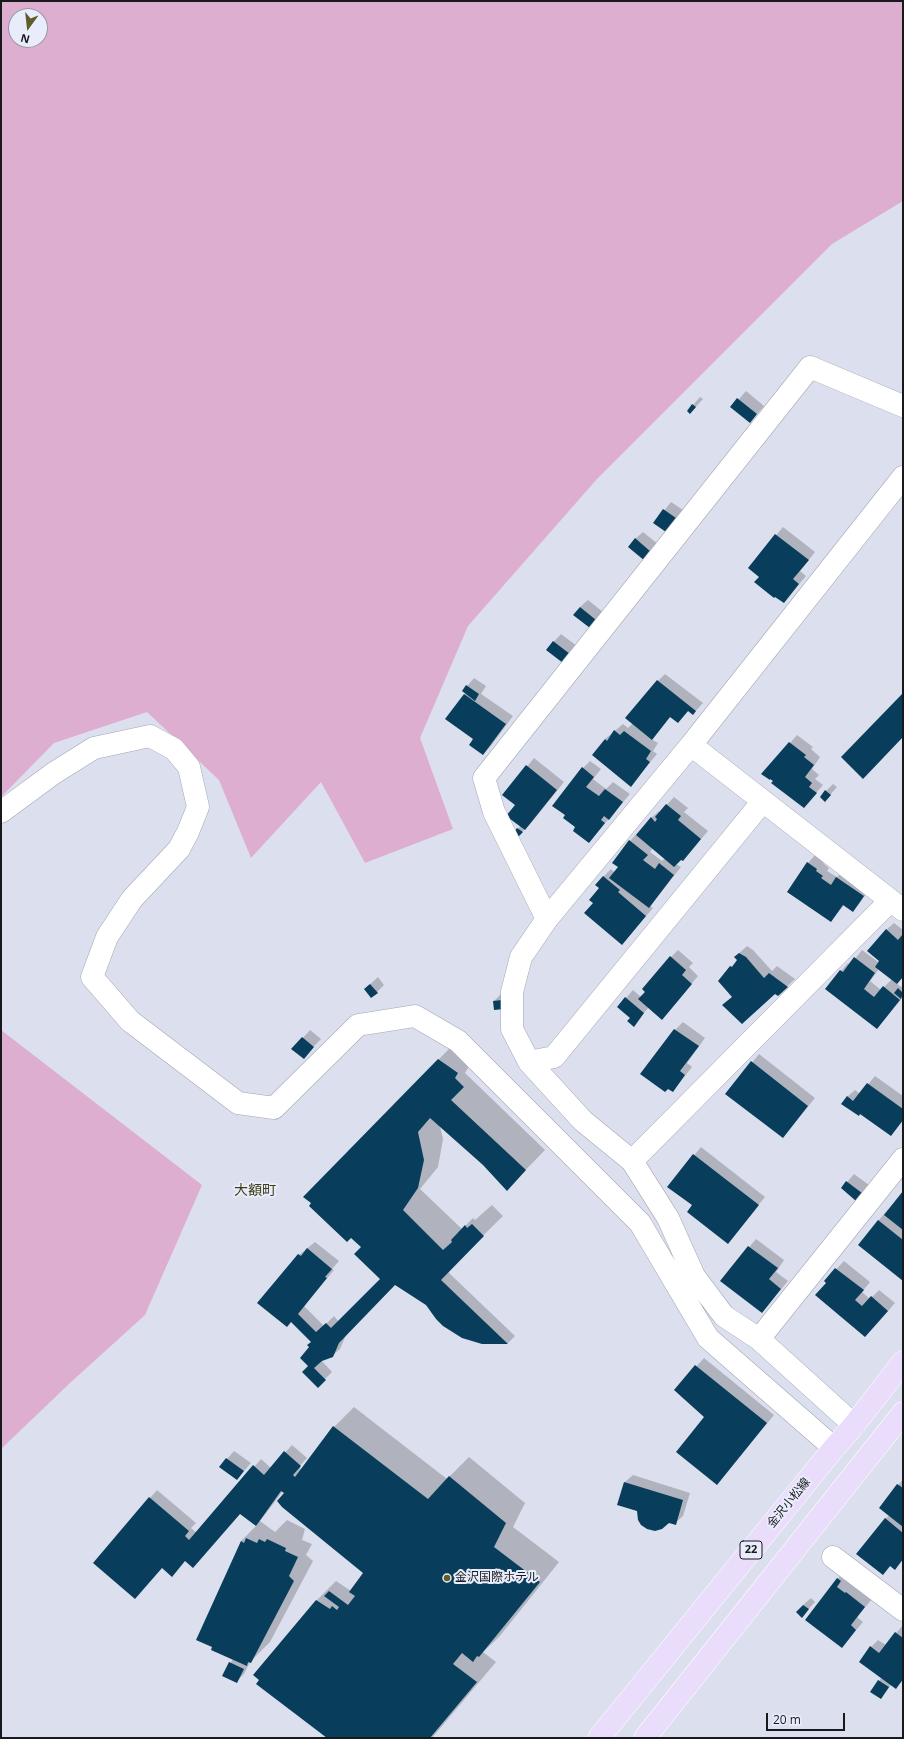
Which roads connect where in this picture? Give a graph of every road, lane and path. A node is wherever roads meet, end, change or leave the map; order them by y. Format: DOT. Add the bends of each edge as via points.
graph roads {
  1 [pos="903,406"];
  2 [pos="903,477"];
  3 [pos="691,745"];
  4 [pos="763,801"];
  5 [pos="1,812"];
  6 [pos="897,905"];
  7 [pos="547,919"];
  8 [pos="529,1062"];
  9 [pos="903,1159"];
  10 [pos="632,1161"];
  11 [pos="759,1338"];
  12 [pos="903,1362"];
  13 [pos="903,1413"];
  14 [pos="854,1425"];
  15 [pos="834,1448"];
  16 [pos="833,1557"];
  17 [pos="903,1610"];
  18 [pos="599,1738"];
  19 [pos="645,1738"];
  1 -- 7 [label="street" via="810,367 484,778 494,812"];
  2 -- 3 [label="street"];
  3 -- 4 [label="street"];
  3 -- 7 [label="street"];
  4 -- 6 [label="street"];
  4 -- 8 [label="street" via="554,1057"];
  5 -- 15 [label="street" via="54,773 94,748 150,736 174,749 189,767 198,807 179,849 132,899 108,937 92,977 130,1021 238,1103 274,1108 358,1025 415,1016 458,1041 640,1223 708,1338"];
  6 -- 10 [label="street"];
  7 -- 8 [label="street" via="521,957 512,992 512,1029"];
  8 -- 10 [label="street" via="583,1121"];
  9 -- 11 [label="street"];
  10 -- 11 [label="street" via="668,1218 694,1276 724,1316"];
  11 -- 14 [label="street"];
  12 -- 14 [label="main road, 金沢小松線 / 22"];
  13 -- 19 [label="main road"];
  14 -- 15 [label="main road, 金沢小松線 / 22"];
  15 -- 18 [label="main road, 金沢小松線 / 22"];
  16 -- 17 [label="street"];
}
